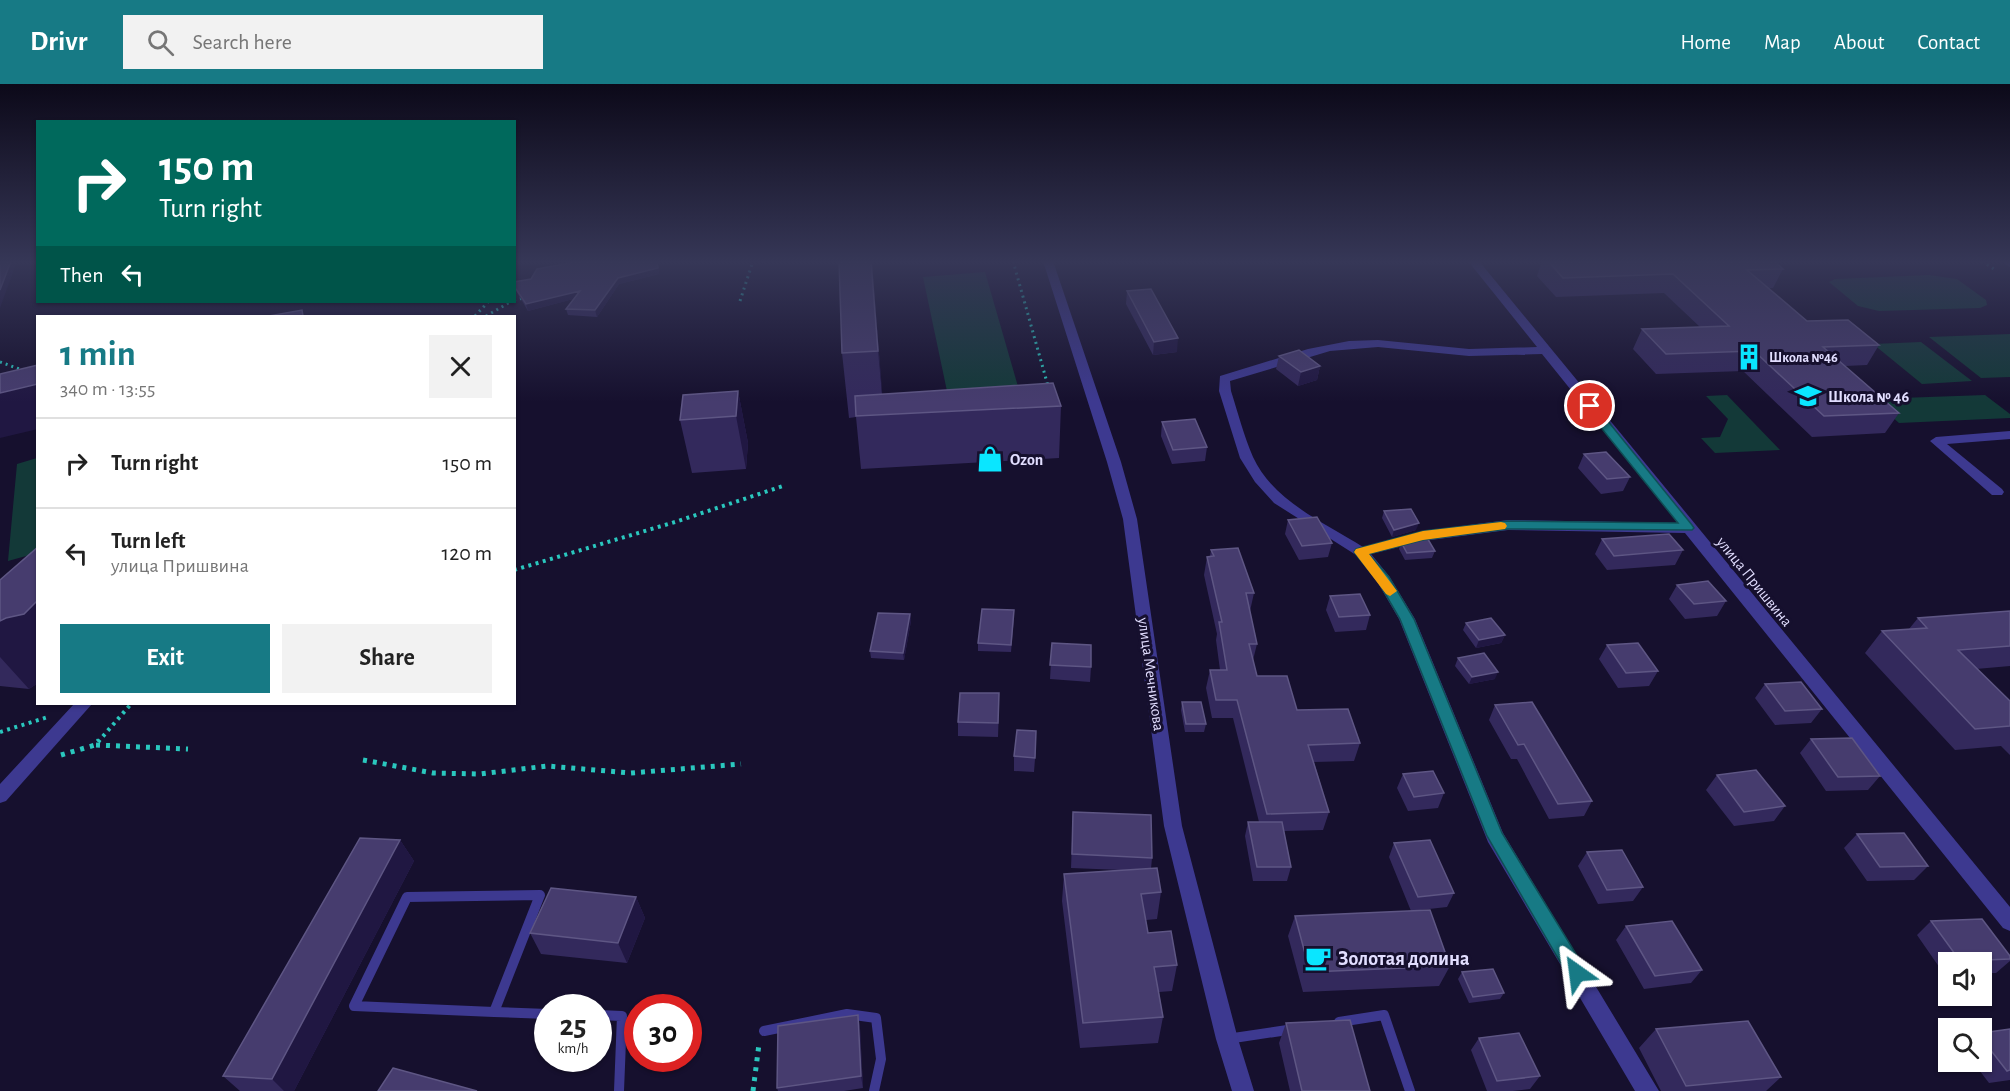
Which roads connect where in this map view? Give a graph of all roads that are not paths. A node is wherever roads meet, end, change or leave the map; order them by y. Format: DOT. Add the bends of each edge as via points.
graph roads {
  1 [pos="1063,308"];
  2 [pos="1511,308"];
  3 [pos="1545,350"];
  4 [pos="2010,435"];
  5 [pos="1997,492"];
  6 [pos="1688,528"];
  7 [pos="1360,552"];
  8 [pos="83,706"];
  9 [pos="0,796"];
  10 [pos="2010,922"];
  11 [pos="494,1012"];
  12 [pos="534,1013"];
  13 [pos="612,1016"];
  14 [pos="1328,1024"];
  15 [pos="1306,1027"];
  16 [pos="764,1031"];
  17 [pos="1227,1039"];
  18 [pos="619,1091"];
  19 [pos="874,1091"];
  20 [pos="1244,1091"];
  21 [pos="1410,1091"];
  22 [pos="1648,1091"];
  1 -- 17 [label="street, улица Мечникова" via="1130,519 1173,826"];
  2 -- 3 [label="street, улица Пришвина"];
  3 -- 6 [label="street, улица Пришвина"];
  3 -- 7 [label="street" via="1471,352 1367,343 1314,352 1224,379 1247,458 1260,479 1279,500"];
  4 -- 5 [label="street" via="1936,441"];
  6 -- 7 [label="street" via="1508,525 1423,536"];
  6 -- 10 [label="street, улица Пришвина"];
  7 -- 22 [label="street" via="1384,580 1407,619 1495,836"];
  8 -- 9 [label="street"];
  11 -- 11 [label="lane" via="354,1006 407,897 540,895"];
  11 -- 12 [label="lane"];
  13 -- 18 [label="lane" via="622,1016"];
  14 -- 21 [label="lane" via="1384,1016"];
  15 -- 17 [label="lane"];
  16 -- 19 [label="lane" via="847,1014 876,1018 881,1059"];
  17 -- 20 [label="street, улица Мечникова"];
}
